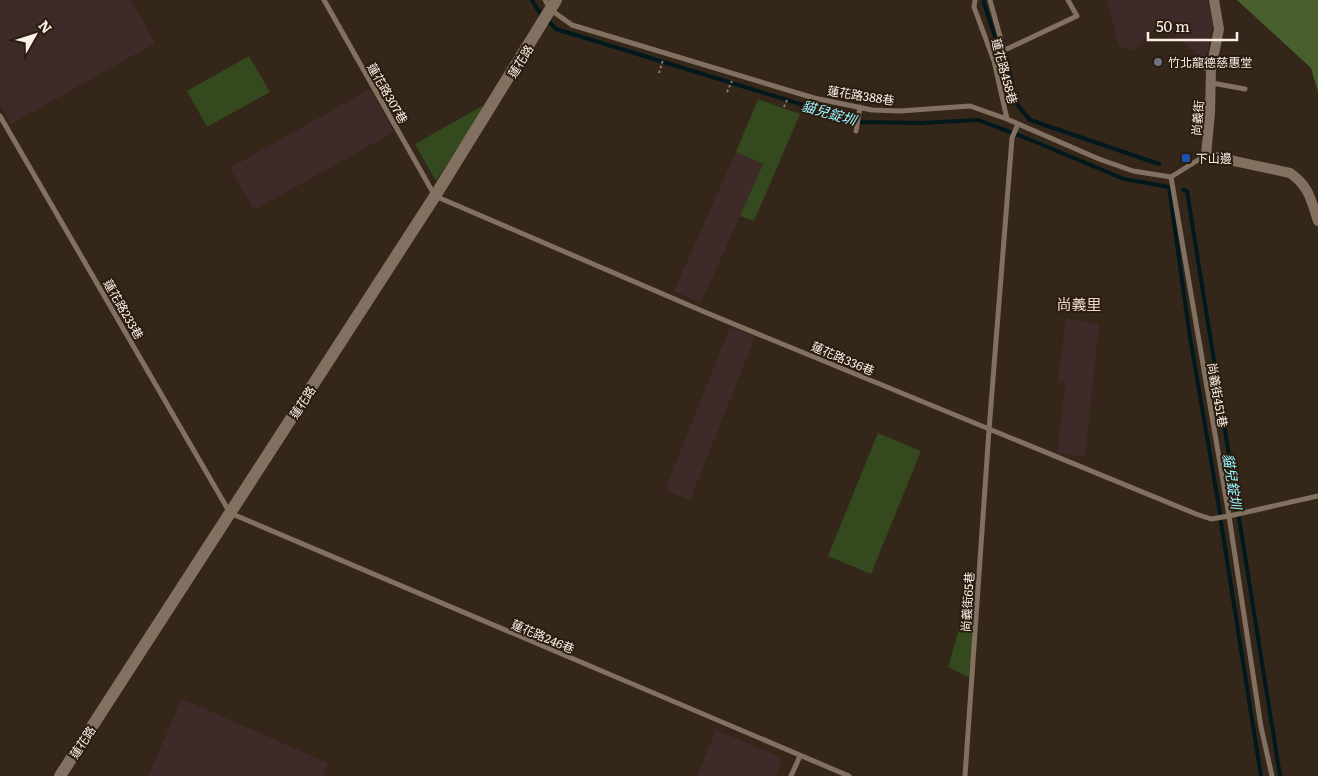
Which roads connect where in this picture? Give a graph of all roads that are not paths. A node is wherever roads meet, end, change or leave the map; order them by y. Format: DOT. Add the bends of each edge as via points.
graph roads {
  1 [pos="324,0"];
  2 [pos="975,0"];
  3 [pos="990,0"];
  4 [pos="1068,0"];
  5 [pos="1214,0"];
  6 [pos="551,3"];
  7 [pos="1004,51"];
  8 [pos="992,56"];
  9 [pos="1190,65"];
  10 [pos="1212,69"];
  11 [pos="1212,83"];
  12 [pos="1245,89"];
  13 [pos="860,107"];
  14 [pos="0,116"];
  15 [pos="1006,119"];
  16 [pos="1018,124"];
  17 [pos="856,131"];
  18 [pos="1206,155"];
  19 [pos="1170,176"];
  20 [pos="435,196"];
  21 [pos="1318,221"];
  22 [pos="989,430"];
  23 [pos="1318,496"];
  24 [pos="230,513"];
  25 [pos="1229,516"];
  26 [pos="800,756"];
  27 [pos="60,776"];
  28 [pos="791,776"];
  29 [pos="849,776"];
  30 [pos="965,776"];
  31 [pos="1272,776"];
  1 -- 20 [label="lane, 蓮花路307巷"];
  2 -- 8 [label="lane, 蓮花路458巷" via="974,7"];
  3 -- 7 [label="lane"];
  4 -- 7 [label="lane" via="1077,16"];
  5 -- 10 [label="street, 尚義街" via="1219,29"];
  6 -- 13 [label="lane, 蓮花路388巷" via="572,26 814,98"];
  6 -- 20 [label="street, 蓮花路" via="542,26"];
  7 -- 8 [label="lane"];
  8 -- 15 [label="lane, 蓮花路458巷"];
  9 -- 10 [label="lane"];
  10 -- 11 [label="street, 尚義街"];
  11 -- 12 [label="lane"];
  11 -- 18 [label="street, 尚義街"];
  13 -- 15 [label="lane, 蓮花路388巷" via="900,111 970,106"];
  13 -- 17 [label="lane"];
  14 -- 24 [label="lane, 蓮花路233巷"];
  15 -- 16 [label="lane, 蓮花路388巷"];
  16 -- 19 [label="lane, 蓮花路388巷" via="1133,171"];
  16 -- 22 [label="lane, 尚義街65巷" via="1012,138"];
  18 -- 19 [label="lane"];
  18 -- 21 [label="street, 尚義街" via="1290,173 1307,190"];
  19 -- 25 [label="lane, 尚義街451巷"];
  20 -- 22 [label="lane, 蓮花路336巷"];
  20 -- 24 [label="street, 蓮花路"];
  22 -- 25 [label="lane, 蓮花路336巷" via="1196,514 1211,519"];
  22 -- 30 [label="lane, 尚義街65巷"];
  23 -- 25 [label="lane, 蓮花路336巷"];
  24 -- 26 [label="lane, 蓮花路246巷"];
  24 -- 27 [label="street, 蓮花路"];
  25 -- 31 [label="lane, 尚義街451巷" via="1261,727"];
  26 -- 28 [label="lane"];
  26 -- 29 [label="lane, 蓮花路246巷"];
}
